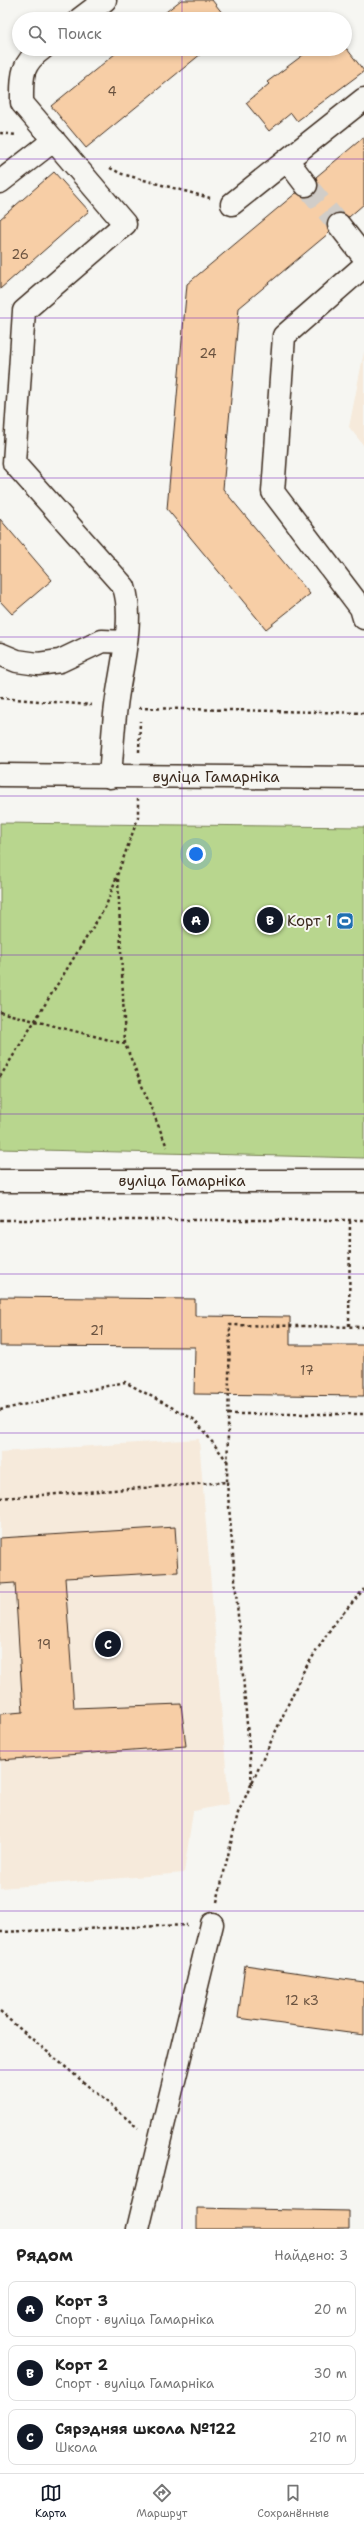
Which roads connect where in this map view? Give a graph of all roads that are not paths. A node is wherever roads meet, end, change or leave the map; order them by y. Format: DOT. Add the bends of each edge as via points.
graph roads {
  1 [pos="105,0"];
  2 [pos="89,12"];
  3 [pos="33,56"];
  4 [pos="364,99"];
  5 [pos="54,140"];
  6 [pos="287,160"];
  7 [pos="0,182"];
  8 [pos="306,185"];
  9 [pos="232,204"];
  10 [pos="339,225"];
  11 [pos="364,257"];
  12 [pos="364,266"];
  13 [pos="364,618"];
  14 [pos="126,642"];
  15 [pos="0,654"];
  16 [pos="0,763"];
  17 [pos="0,774"];
  18 [pos="68,775"];
  19 [pos="110,776"];
  20 [pos="364,778"];
  21 [pos="0,1181"];
  22 [pos="364,1181"];
  23 [pos="212,1924"];
  24 [pos="138,2229"];
  1 -- 2 [label="main road"];
  3 -- 5 [label="main road" via="22,76 22,103"];
  4 -- 6 [label="main road"];
  5 -- 7 [label="main road"];
  5 -- 14 [label="main road" via="125,224 24,311 14,463 124,587 128,598"];
  6 -- 8 [label="main road"];
  6 -- 9 [label="main road"];
  10 -- 11 [label="main road"];
  12 -- 13 [label="main road" via="284,336 273,492 361,608"];
  14 -- 15 [label="main road" via="102,641 60,661 38,664 17,661"];
  14 -- 19 [label="main road" via="116,707"];
  16 -- 18 [label="main road, вуліца Гамарніка"];
  17 -- 18 [label="main road, вуліца Гамарніка"];
  18 -- 19 [label="main road, вуліца Гамарніка"];
  19 -- 20 [label="main road, вуліца Гамарніка"];
  21 -- 22 [label="main road, вуліца Гамарніка"];
  23 -- 24 [label="main road"];
}
